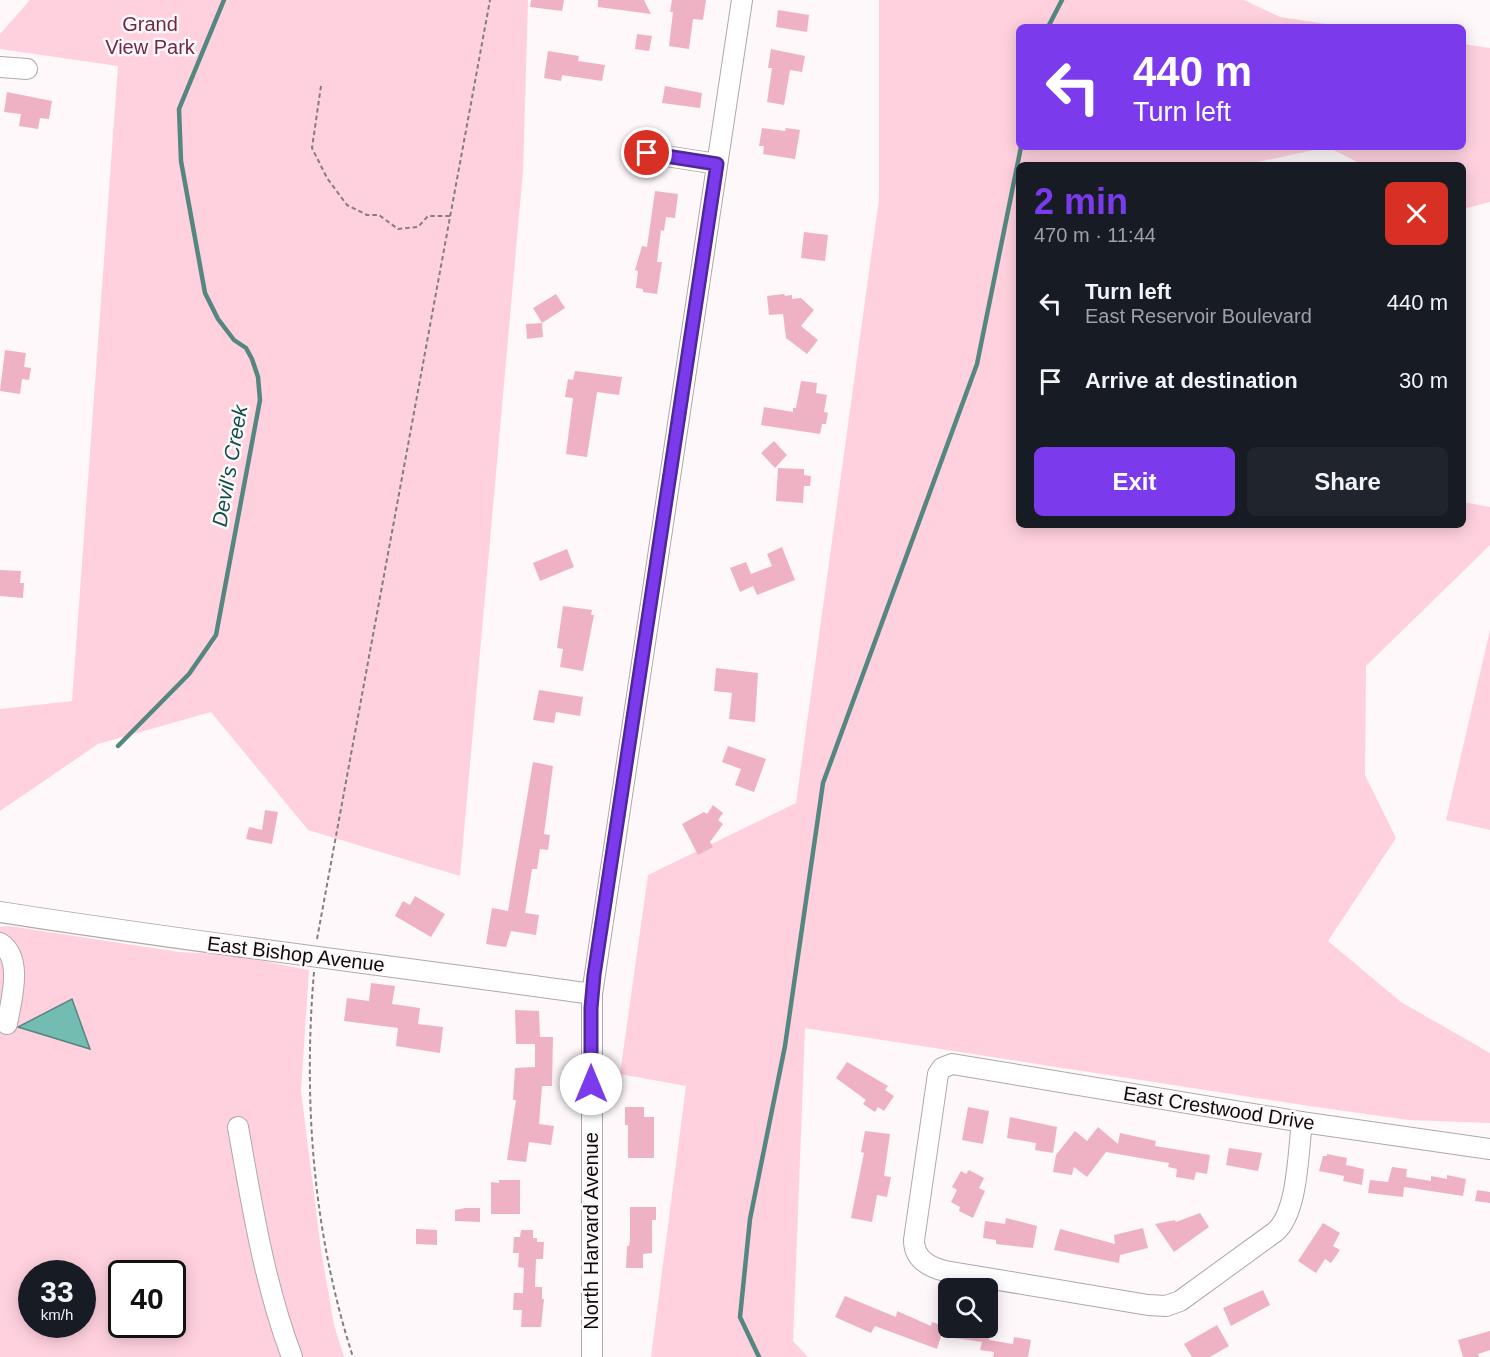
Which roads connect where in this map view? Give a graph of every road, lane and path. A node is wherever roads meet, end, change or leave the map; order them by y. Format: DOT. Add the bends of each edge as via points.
graph roads {
  1 [pos="490,0"];
  2 [pos="742,0"];
  3 [pos="0,67"];
  4 [pos="27,69"];
  5 [pos="321,86"];
  6 [pos="647,153"];
  7 [pos="717,164"];
  8 [pos="451,216"];
  9 [pos="0,912"];
  10 [pos="0,943"];
  11 [pos="315,955"];
  12 [pos="592,994"];
  13 [pos="7,1023"];
  14 [pos="1302,1122"];
  15 [pos="238,1127"];
  16 [pos="1490,1149"];
  17 [pos="292,1357"];
  18 [pos="353,1357"];
  19 [pos="592,1357"];
  1 -- 8 [label="path"];
  2 -- 7 [label="street, North Harvard Avenue"];
  3 -- 4 [label="street"];
  5 -- 8 [label="path" via="312,148 347,205 367,215 379,215 398,229 418,227 428,216"];
  6 -- 7 [label="street"];
  7 -- 12 [label="street, North Harvard Avenue"];
  8 -- 11 [label="path"];
  9 -- 11 [label="street, East Bishop Avenue"];
  10 -- 13 [label="street" via="6,946 14,966"];
  11 -- 12 [label="street, East Bishop Avenue"];
  11 -- 18 [label="path" via="308,1043 318,1201 330,1271"];
  12 -- 19 [label="street, North Harvard Avenue"];
  14 -- 14 [label="street, East Crestwood Drive" via="1291,1205 1280,1228 1180,1301 1148,1305 945,1271 920,1258 914,1240 939,1074 949,1065"];
  14 -- 16 [label="street, East Crestwood Drive"];
  15 -- 17 [label="street" via="255,1226 277,1318"];
}
